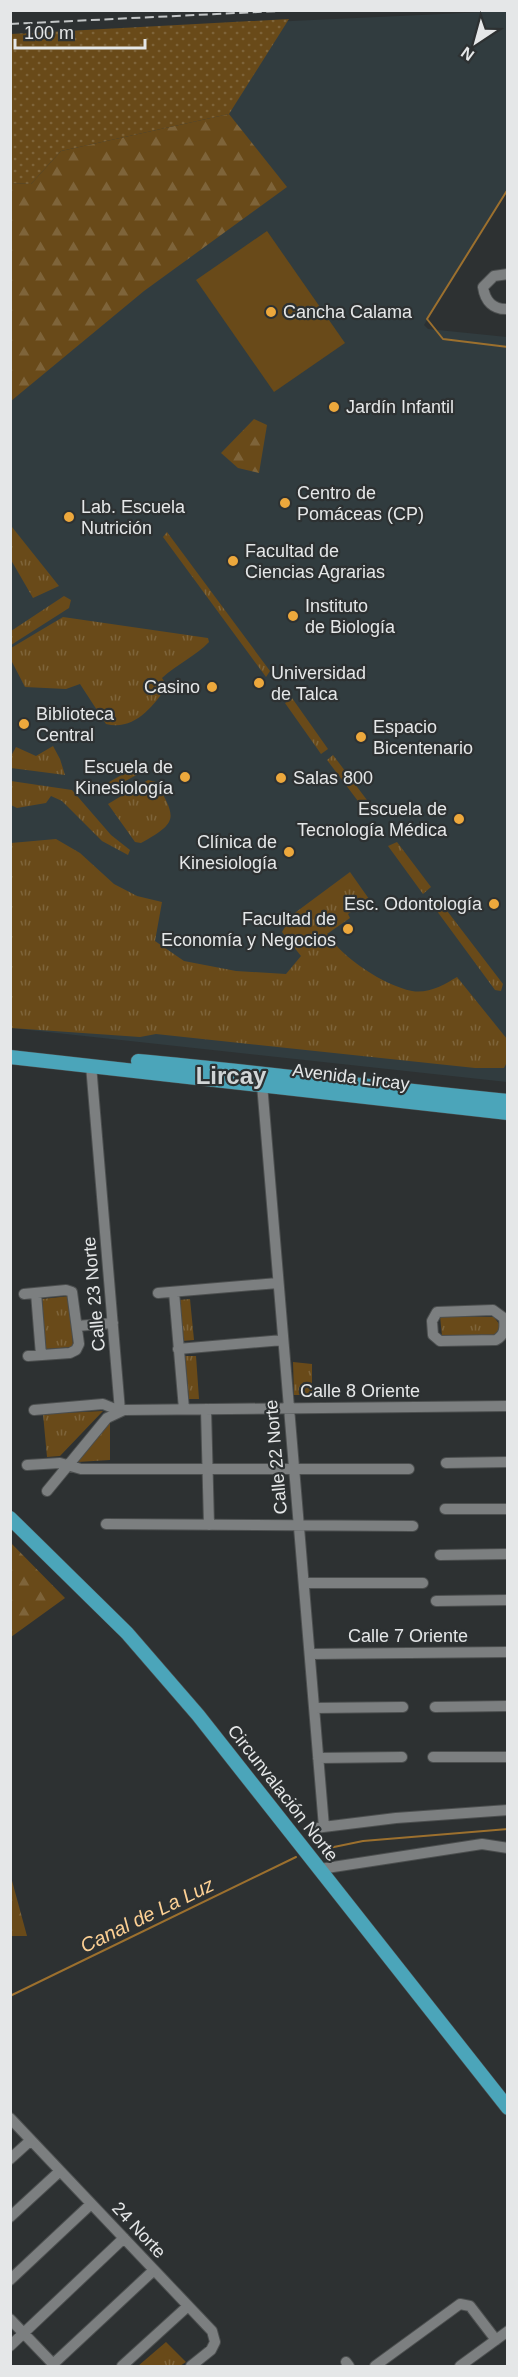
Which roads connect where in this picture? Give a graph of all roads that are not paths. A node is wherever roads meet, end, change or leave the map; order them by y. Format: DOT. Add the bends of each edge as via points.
graph roads {
  1 [pos="507,274"];
  2 [pos="507,309"];
  3 [pos="10,1048"];
  4 [pos="10,1057"];
  5 [pos="91,1065"];
  6 [pos="264,1078"];
  7 [pos="507,1101"];
  8 [pos="507,1113"];
  9 [pos="278,1283"];
  10 [pos="174,1292"];
  11 [pos="158,1293"];
  12 [pos="113,1323"];
  13 [pos="77,1326"];
  14 [pos="506,1326"];
  15 [pos="283,1340"];
  16 [pos="178,1349"];
  17 [pos="41,1355"];
  18 [pos="28,1356"];
  19 [pos="507,1406"];
  20 [pos="289,1408"];
  21 [pos="184,1409"];
  22 [pos="206,1409"];
  23 [pos="34,1410"];
  24 [pos="120,1411"];
  25 [pos="507,1462"];
  26 [pos="446,1463"];
  27 [pos="27,1466"];
  28 [pos="68,1466"];
  29 [pos="207,1468"];
  30 [pos="294,1469"];
  31 [pos="409,1469"];
  32 [pos="47,1491"];
  33 [pos="445,1509"];
  34 [pos="507,1509"];
  35 [pos="10,1518"];
  36 [pos="106,1524"];
  37 [pos="209,1525"];
  38 [pos="299,1526"];
  39 [pos="414,1526"];
  40 [pos="507,1554"];
  41 [pos="440,1555"];
  42 [pos="304,1583"];
  43 [pos="423,1583"];
  44 [pos="507,1600"];
  45 [pos="436,1601"];
  46 [pos="507,1652"];
  47 [pos="309,1654"];
  48 [pos="507,1706"];
  49 [pos="403,1707"];
  50 [pos="435,1707"];
  51 [pos="314,1708"];
  52 [pos="402,1757"];
  53 [pos="433,1757"];
  54 [pos="507,1757"];
  55 [pos="318,1758"];
  56 [pos="507,1810"];
  57 [pos="507,1848"];
  58 [pos="320,1869"];
  59 [pos="507,2108"];
  60 [pos="10,2118"];
  61 [pos="31,2140"];
  62 [pos="10,2159"];
  63 [pos="60,2170"];
  64 [pos="91,2204"];
  65 [pos="10,2217"];
  66 [pos="124,2238"];
  67 [pos="154,2270"];
  68 [pos="10,2280"];
  69 [pos="188,2306"];
  70 [pos="10,2319"];
  71 [pos="507,2331"];
  72 [pos="24,2333"];
  73 [pos="496,2340"];
  74 [pos="10,2346"];
  75 [pos="53,2366"];
  76 [pos="122,2367"];
  77 [pos="191,2367"];
  78 [pos="375,2367"];
  79 [pos="460,2367"];
  1 -- 2 [label="street" via="494,276 483,287 488,301"];
  3 -- 6 [label="main road, Avenida Lircay"];
  4 -- 5 [label="main road, Avenida Lircay"];
  5 -- 6 [label="main road, Avenida Lircay"];
  5 -- 12 [label="street, Calle 23 Norte"];
  6 -- 7 [label="main road, Avenida Lircay"];
  6 -- 8 [label="main road, Avenida Lircay"];
  6 -- 9 [label="street, Calle 22 Norte"];
  9 -- 10 [label="street"];
  9 -- 15 [label="street, Calle 22 Norte"];
  10 -- 11 [label="street"];
  10 -- 16 [label="street"];
  12 -- 13 [label="street"];
  12 -- 24 [label="street, Calle 23 Norte"];
  13 -- 17 [label="street" via="76,1350"];
  13 -- 17 [label="street" via="72,1292 30,1294"];
  14 -- 14 [label="street" via="496,1340 440,1341 433,1335 432,1320 437,1312 494,1310 504,1318"];
  15 -- 16 [label="street"];
  15 -- 20 [label="street, Calle 22 Norte"];
  16 -- 21 [label="street"];
  17 -- 18 [label="street"];
  19 -- 20 [label="street, Calle 8 Oriente"];
  20 -- 22 [label="street, Calle 8 Oriente"];
  20 -- 30 [label="street, Calle 22 Norte"];
  21 -- 22 [label="street, Calle 8 Oriente"];
  21 -- 24 [label="street, Calle 8 Oriente"];
  22 -- 29 [label="street"];
  23 -- 24 [label="street, Calle 8 Oriente" via="103,1404"];
  24 -- 28 [label="street" via="107,1418"];
  25 -- 26 [label="street"];
  27 -- 28 [label="street"];
  28 -- 29 [label="street"];
  28 -- 32 [label="street"];
  29 -- 30 [label="street"];
  29 -- 37 [label="street"];
  30 -- 31 [label="street"];
  30 -- 38 [label="street, Calle 22 Norte"];
  33 -- 34 [label="street"];
  35 -- 58 [label="main road, Circunvalación Norte" via="95,1600 165,1676"];
  36 -- 37 [label="street"];
  37 -- 38 [label="street"];
  38 -- 39 [label="street"];
  38 -- 42 [label="street, Calle 22 Norte"];
  40 -- 41 [label="street"];
  42 -- 43 [label="street"];
  42 -- 47 [label="street, Calle 22 Norte"];
  44 -- 45 [label="street"];
  46 -- 47 [label="street, Calle 7 Oriente"];
  47 -- 51 [label="street, Calle 22 Norte"];
  48 -- 50 [label="street"];
  49 -- 51 [label="street"];
  51 -- 55 [label="street, Calle 22 Norte"];
  52 -- 55 [label="street"];
  53 -- 54 [label="street"];
  55 -- 56 [label="street, Calle 22 Norte" via="319,1828"];
  57 -- 58 [label="street" via="482,1844"];
  58 -- 59 [label="main road, Circunvalación Norte"];
  60 -- 61 [label="street, 24 Norte"];
  61 -- 62 [label="street"];
  61 -- 63 [label="street, 24 Norte"];
  63 -- 64 [label="street, 24 Norte"];
  63 -- 65 [label="street"];
  64 -- 66 [label="street, 24 Norte"];
  64 -- 68 [label="street"];
  66 -- 67 [label="street, 24 Norte"];
  66 -- 72 [label="street"];
  67 -- 69 [label="street, 24 Norte"];
  67 -- 75 [label="street"];
  69 -- 76 [label="street"];
  69 -- 77 [label="street, 24 Norte" via="212,2331 215,2342"];
  70 -- 72 [label="street"];
  71 -- 73 [label="street"];
  72 -- 74 [label="street"];
  72 -- 75 [label="street"];
  73 -- 78 [label="street" via="470,2306 460,2304"];
  73 -- 79 [label="street"];
}
